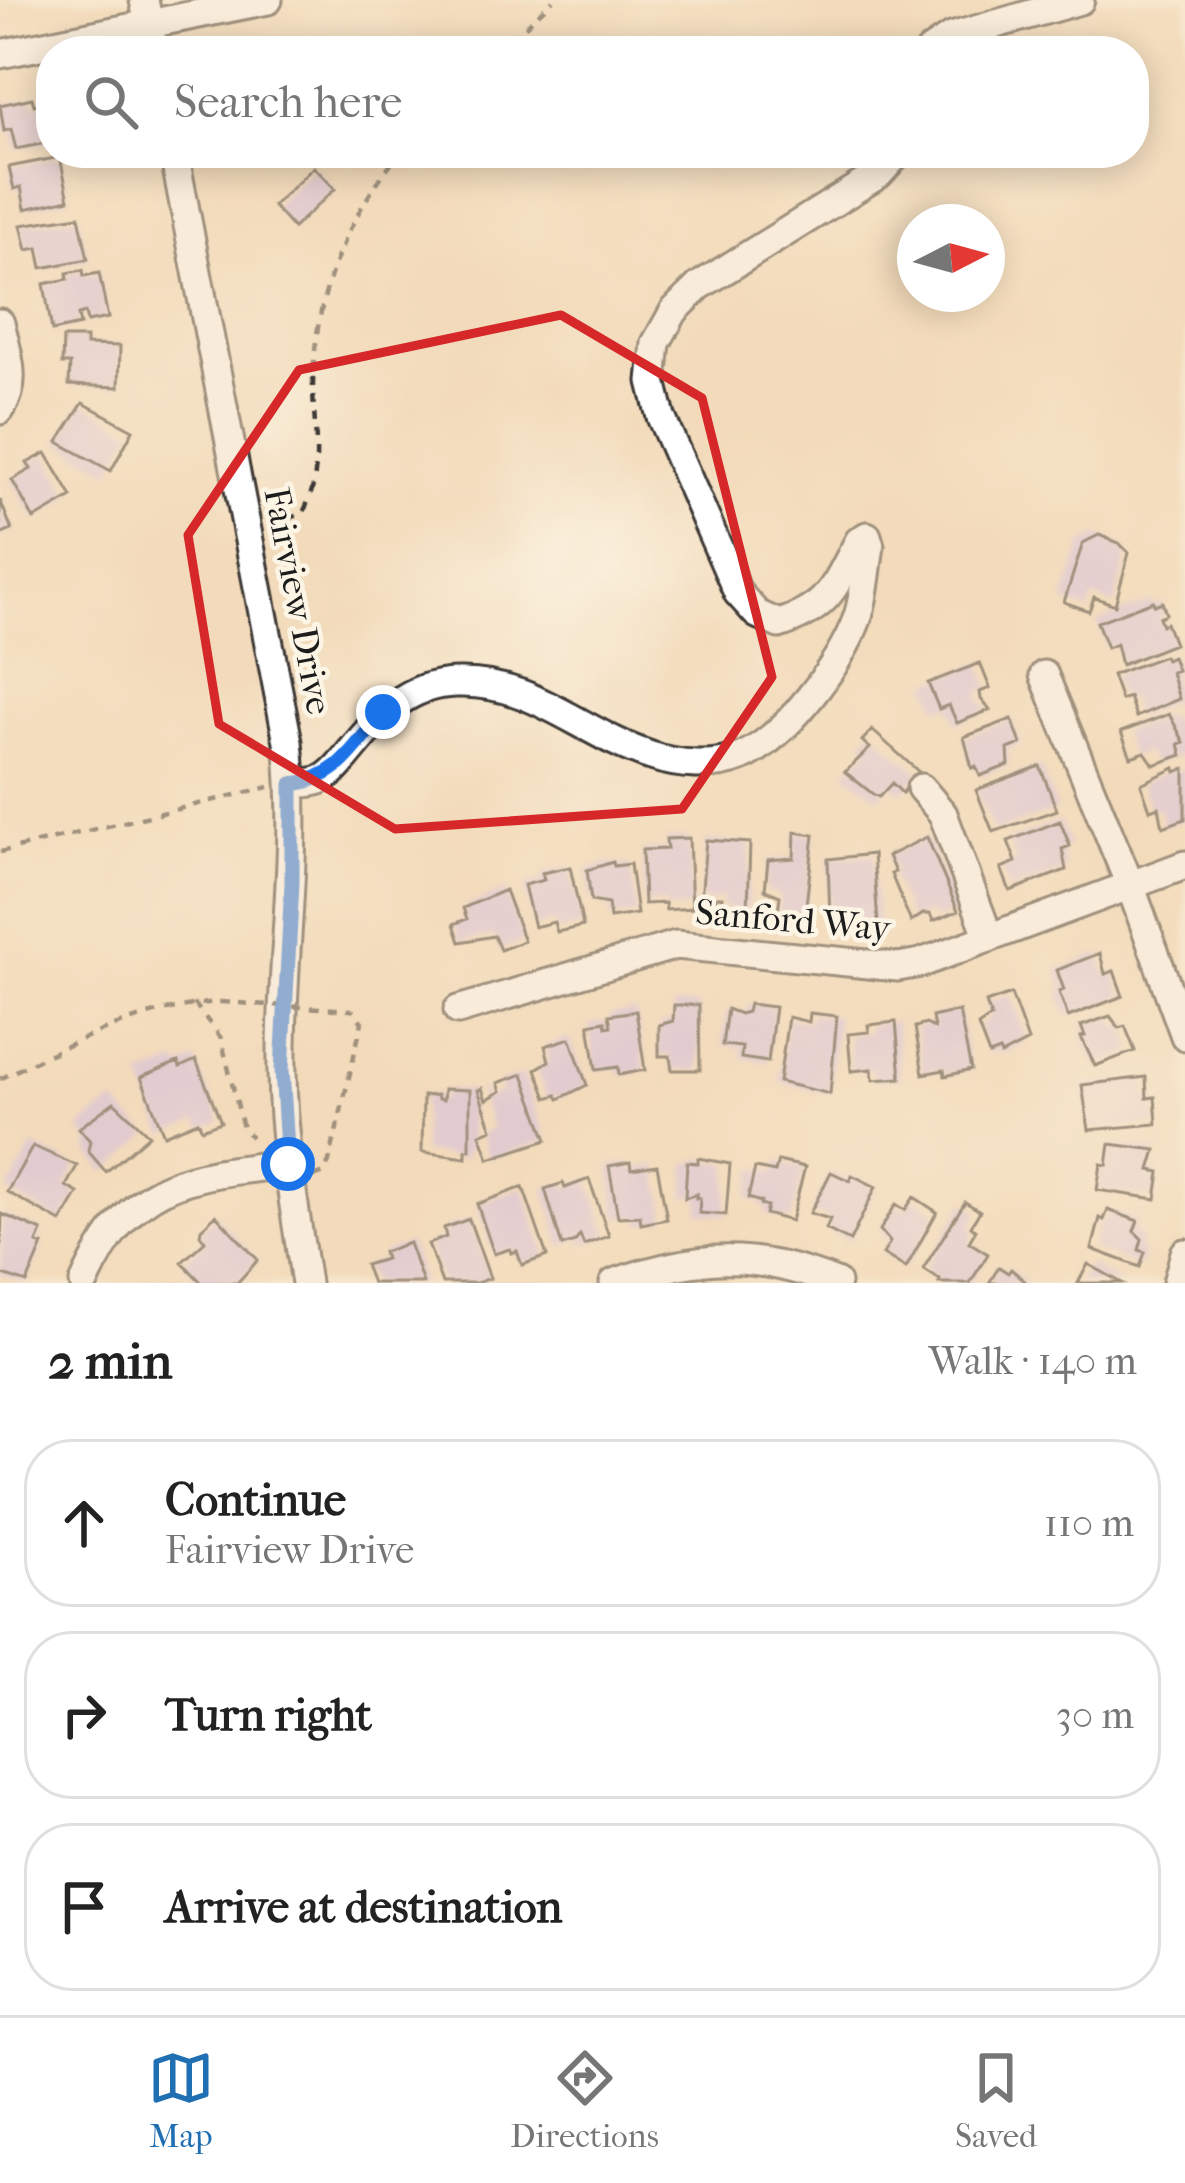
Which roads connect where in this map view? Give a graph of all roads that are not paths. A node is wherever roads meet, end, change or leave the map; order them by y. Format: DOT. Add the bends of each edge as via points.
graph roads {
  1 [pos="268,0"];
  2 [pos="1080,0"];
  3 [pos="149,26"];
  4 [pos="96,36"];
  5 [pos="954,36"];
  6 [pos="36,47"];
  7 [pos="0,54"];
  8 [pos="177,168"];
  9 [pos="884,168"];
  10 [pos="0,323"];
  11 [pos="0,410"];
  12 [pos="1044,675"];
  13 [pos="292,784"];
  14 [pos="921,788"];
  15 [pos="1185,865"];
  16 [pos="1130,885"];
  17 [pos="989,938"];
  18 [pos="458,1010"];
  19 [pos="1185,1036"];
  20 [pos="288,1164"];
  21 [pos="1185,1253"];
  22 [pos="83,1283"];
  23 [pos="306,1283"];
  24 [pos="614,1283"];
  25 [pos="836,1283"];
  26 [pos="1177,1283"];
  1 -- 3 [label="street"];
  2 -- 5 [label="street"];
  3 -- 4 [label="street"];
  6 -- 7 [label="street"];
  8 -- 13 [label="street, Fairview Drive"];
  9 -- 13 [label="street" via="699,286 656,343 652,381 661,417 738,593 758,614 779,624 810,614 867,536 859,616 833,668 793,717 742,756 671,761 533,696 489,684 432,685 383,712 329,775"];
  10 -- 11 [label="street" via="11,395"];
  12 -- 16 [label="street"];
  13 -- 20 [label="street, Fairview Drive" via="282,1070"];
  14 -- 17 [label="street" via="943,814"];
  15 -- 16 [label="street, Sanford Way"];
  16 -- 17 [label="street, Sanford Way"];
  16 -- 19 [label="street"];
  17 -- 18 [label="street, Sanford Way" via="898,967 676,945"];
  20 -- 22 [label="street" via="153,1191 100,1247"];
  20 -- 23 [label="street, Fairview Drive"];
  21 -- 26 [label="street"];
  24 -- 25 [label="street" via="668,1264 731,1258 792,1266"];
}
